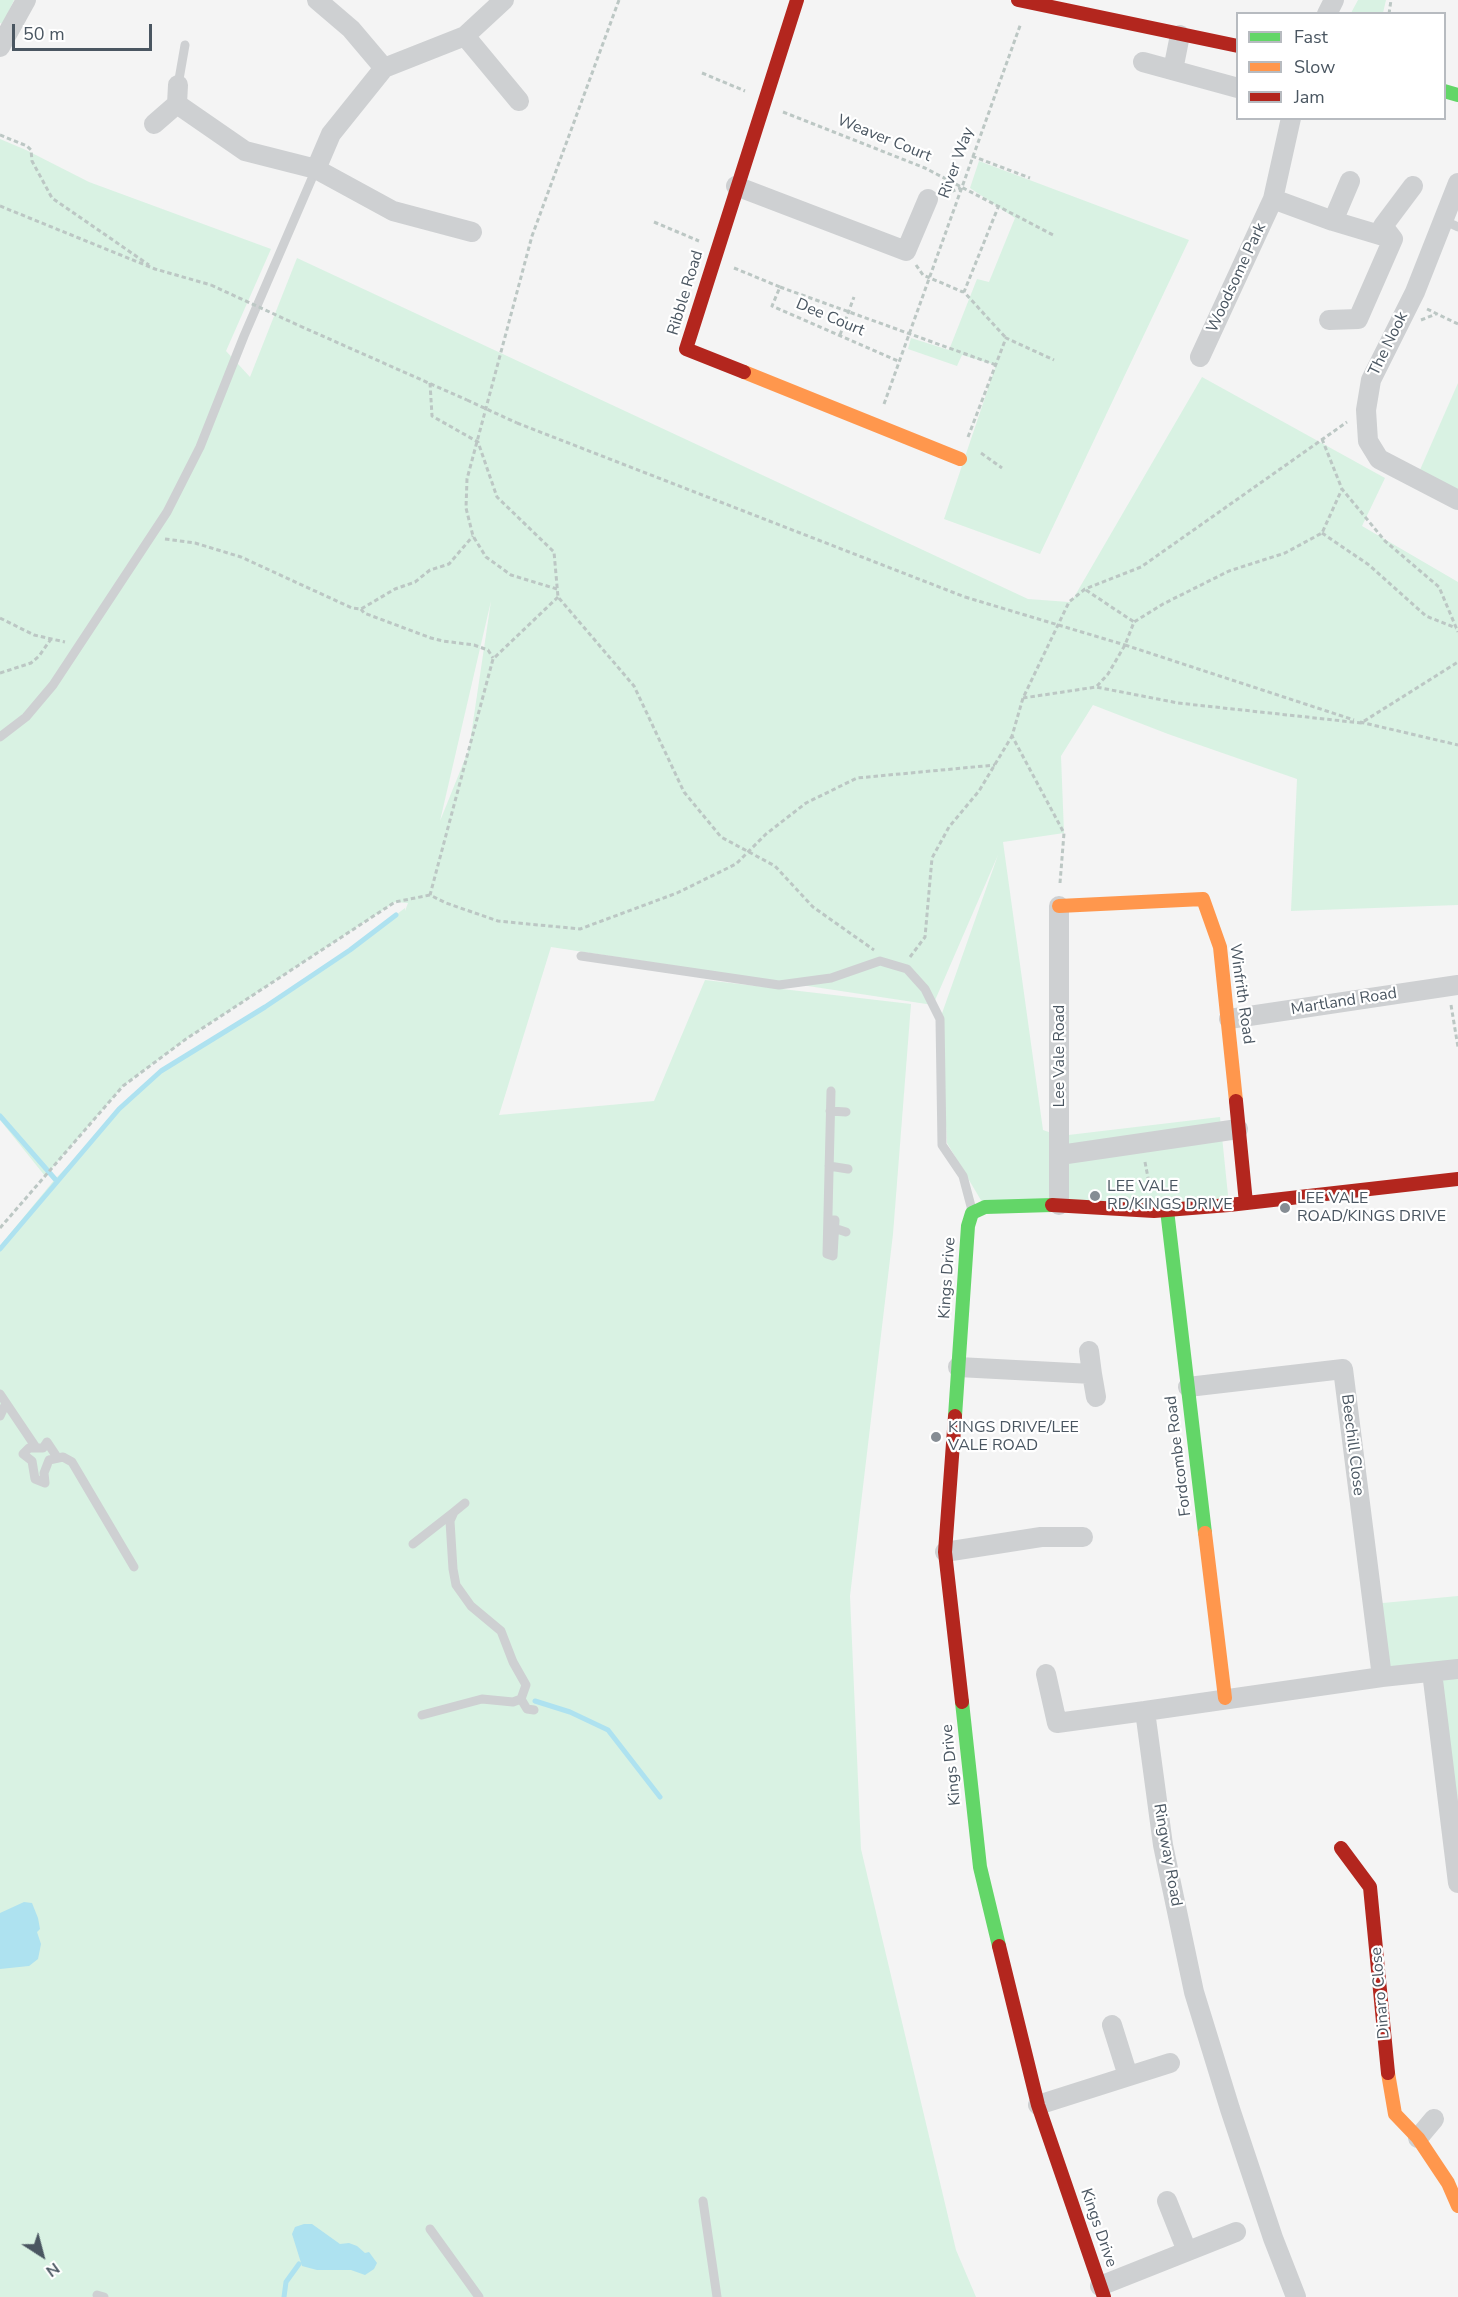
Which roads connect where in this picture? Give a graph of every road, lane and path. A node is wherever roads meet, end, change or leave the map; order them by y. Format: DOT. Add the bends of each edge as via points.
graph roads {
  1 [pos="26,0"];
  2 [pos="316,0"];
  3 [pos="504,0"];
  4 [pos="619,0"];
  5 [pos="797,0"];
  6 [pos="1025,2"];
  7 [pos="1061,5"];
  8 [pos="1180,35"];
  9 [pos="465,36"];
  10 [pos="185,45"];
  11 [pos="0,46"];
  12 [pos="1236,46"];
  13 [pos="1143,62"];
  14 [pos="384,68"];
  15 [pos="1173,70"];
  16 [pos="702,73"];
  17 [pos="1236,87"];
  18 [pos="178,94"];
  19 [pos="519,101"];
  20 [pos="765,102"];
  21 [pos="1291,120"];
  22 [pos="154,124"];
  23 [pos="0,135"];
  24 [pos="972,156"];
  25 [pos="316,169"];
  26 [pos="1030,178"];
  27 [pos="1350,181"];
  28 [pos="1458,183"];
  29 [pos="736,186"];
  30 [pos="962,186"];
  31 [pos="1413,186"];
  32 [pos="928,199"];
  33 [pos="1273,199"];
  34 [pos="999,205"];
  35 [pos="0,206"];
  36 [pos="1333,221"];
  37 [pos="654,222"];
  38 [pos="1450,224"];
  39 [pos="472,232"];
  40 [pos="1055,236"];
  41 [pos="1393,239"];
  42 [pos="906,251"];
  43 [pos="715,254"];
  44 [pos="155,269"];
  45 [pos="929,277"];
  46 [pos="780,287"];
  47 [pos="964,292"];
  48 [pos="854,297"];
  49 [pos="1410,301"];
  50 [pos="849,312"];
  51 [pos="1329,320"];
  52 [pos="1458,324"];
  53 [pos="909,333"];
  54 [pos="840,335"];
  55 [pos="1006,338"];
  56 [pos="1200,357"];
  57 [pos="898,360"];
  58 [pos="1054,360"];
  59 [pos="996,365"];
  60 [pos="430,383"];
  61 [pos="1366,410"];
  62 [pos="877,425"];
  63 [pos="1322,440"];
  64 [pos="478,442"];
  65 [pos="973,444"];
  66 [pos="978,450"];
  67 [pos="960,459"];
  68 [pos="1002,468"];
  69 [pos="1342,489"];
  70 [pos="1458,500"];
  71 [pos="1322,533"];
  72 [pos="473,536"];
  73 [pos="150,537"];
  74 [pos="558,589"];
  75 [pos="1084,590"];
  76 [pos="558,597"];
  77 [pos="361,609"];
  78 [pos="0,618"];
  79 [pos="1134,622"];
  80 [pos="1457,630"];
  81 [pos="51,639"];
  82 [pos="81,643"];
  83 [pos="1125,645"];
  84 [pos="493,659"];
  85 [pos="1458,662"];
  86 [pos="0,673"];
  87 [pos="1096,687"];
  88 [pos="1023,698"];
  89 [pos="1361,723"];
  90 [pos="0,736"];
  91 [pos="1012,736"];
  92 [pos="1458,745"];
  93 [pos="995,765"];
  94 [pos="749,852"];
  95 [pos="430,895"];
  96 [pos="1059,906"];
  97 [pos="581,956"];
  98 [pos="902,967"];
  99 [pos="1453,985"];
  100 [pos="1229,1019"];
  101 [pos="1458,1047"];
  102 [pos="831,1091"];
  103 [pos="830,1110"];
  104 [pos="846,1112"];
  105 [pos="1238,1129"];
  106 [pos="1142,1143"];
  107 [pos="1060,1155"];
  108 [pos="829,1166"];
  109 [pos="848,1169"];
  110 [pos="1458,1179"];
  111 [pos="1246,1203"];
  112 [pos="1059,1205"];
  113 [pos="1160,1211"];
  114 [pos="972,1213"];
  115 [pos="828,1220"];
  116 [pos="0,1228"];
  117 [pos="834,1228"];
  118 [pos="846,1232"];
  119 [pos="1089,1351"];
  120 [pos="958,1367"];
  121 [pos="1092,1374"];
  122 [pos="1188,1387"];
  123 [pos="0,1394"];
  124 [pos="1096,1397"];
  125 [pos="6,1403"];
  126 [pos="0,1416"];
  127 [pos="35,1446"];
  128 [pos="57,1457"];
  129 [pos="465,1503"];
  130 [pos="454,1512"];
  131 [pos="1083,1537"];
  132 [pos="414,1544"];
  133 [pos="945,1552"];
  134 [pos="134,1567"];
  135 [pos="1458,1669"];
  136 [pos="1432,1672"];
  137 [pos="1046,1674"];
  138 [pos="1382,1677"];
  139 [pos="1225,1698"];
  140 [pos="521,1699"];
  141 [pos="534,1710"];
  142 [pos="1145,1711"];
  143 [pos="422,1715"];
  144 [pos="1341,1848"];
  145 [pos="1458,1883"];
  146 [pos="1112,2025"];
  147 [pos="1170,2063"];
  148 [pos="1128,2076"];
  149 [pos="1038,2104"];
  150 [pos="1434,2120"];
  151 [pos="1418,2138"];
  152 [pos="703,2201"];
  153 [pos="1167,2201"];
  154 [pos="1458,2206"];
  155 [pos="430,2229"];
  156 [pos="1236,2232"];
  157 [pos="1187,2251"];
  158 [pos="1102,2291"];
  159 [pos="479,2297"];
  160 [pos="717,2297"];
  161 [pos="1296,2297"];
  1 -- 11 [label="street"];
  2 -- 14 [label="street" via="351,29"];
  3 -- 9 [label="street"];
  4 -- 64 [label="path" via="532,236"];
  5 -- 20 [label="street, Ribble Road"];
  6 -- 7 [label="street"];
  6 -- 24 [label="path, River Way"];
  7 -- 8 [label="street"];
  8 -- 12 [label="street"];
  8 -- 15 [label="street"];
  9 -- 14 [label="street"];
  9 -- 19 [label="street"];
  10 -- 18 [label="lane"];
  13 -- 15 [label="street"];
  14 -- 25 [label="street" via="331,134"];
  15 -- 17 [label="street"];
  16 -- 20 [label="path, Weaver Court"];
  18 -- 22 [label="street"];
  18 -- 25 [label="street" via="245,151"];
  20 -- 29 [label="street, Ribble Road"];
  20 -- 30 [label="path, Weaver Court"];
  21 -- 33 [label="street, Woodsome Park"];
  23 -- 44 [label="path" via="31,150 32,161 52,198"];
  24 -- 26 [label="path"];
  24 -- 30 [label="path, River Way"];
  25 -- 39 [label="street" via="393,211"];
  25 -- 73 [label="lane" via="200,447"];
  27 -- 36 [label="street"];
  28 -- 38 [label="street, The Nook"];
  29 -- 42 [label="street"];
  29 -- 43 [label="street, Ribble Road"];
  30 -- 34 [label="path, Weaver Court"];
  30 -- 45 [label="path, River Way"];
  31 -- 41 [label="street" via="1383,226"];
  32 -- 42 [label="street"];
  33 -- 36 [label="street"];
  33 -- 56 [label="street, Woodsome Park"];
  34 -- 40 [label="path, Weaver Court"];
  34 -- 47 [label="path"];
  35 -- 44 [label="path"];
  36 -- 41 [label="street"];
  37 -- 43 [label="path, Dee Court"];
  38 -- 49 [label="street, The Nook"];
  41 -- 51 [label="street" via="1358,320"];
  42 -- 45 [label="path" via="922,275"];
  43 -- 46 [label="path, Dee Court"];
  43 -- 62 [label="street, Ribble Road" via="686,348"];
  44 -- 60 [label="path, bridge" via="211,285"];
  45 -- 47 [label="path"];
  45 -- 53 [label="path, River Way"];
  46 -- 50 [label="path"];
  46 -- 54 [label="path, Dee Court" via="772,306"];
  47 -- 55 [label="path"];
  48 -- 50 [label="path"];
  49 -- 52 [label="path"];
  49 -- 61 [label="street, The Nook" via="1371,380"];
  50 -- 53 [label="path"];
  50 -- 54 [label="path"];
  53 -- 57 [label="path, River Way"];
  53 -- 59 [label="path"];
  54 -- 57 [label="path, Dee Court"];
  55 -- 58 [label="path"];
  55 -- 59 [label="path"];
  57 -- 62 [label="path, River Way"];
  59 -- 65 [label="path" via="967,439"];
  60 -- 64 [label="path" via="432,416"];
  60 -- 83 [label="path, bridge" via="517,423 965,597"];
  61 -- 63 [label="path"];
  61 -- 70 [label="street, The Nook" via="1368,441 1380,459"];
  62 -- 67 [label="street, Ribble Road"];
  63 -- 69 [label="path"];
  63 -- 75 [label="path" via="1141,567"];
  64 -- 72 [label="path" via="467,479 466,508"];
  64 -- 74 [label="path" via="497,497 554,552"];
  66 -- 68 [label="path"];
  69 -- 71 [label="path"];
  69 -- 80 [label="path" via="1385,541 1439,587"];
  71 -- 79 [label="path" via="1285,552 1229,571"];
  71 -- 80 [label="path" via="1369,565 1426,616"];
  72 -- 74 [label="path" via="486,557 511,575"];
  72 -- 77 [label="path" via="450,564 430,570 415,582"];
  73 -- 77 [label="path" via="195,543 241,557 351,608"];
  73 -- 82 [label="lane"];
  74 -- 76 [label="path"];
  75 -- 79 [label="path"];
  75 -- 88 [label="path" via="1069,602"];
  76 -- 84 [label="path"];
  76 -- 94 [label="path" via="634,686 684,792 721,837"];
  77 -- 84 [label="path" via="431,638 488,650"];
  78 -- 81 [label="path"];
  79 -- 83 [label="path"];
  81 -- 82 [label="path"];
  81 -- 86 [label="path" via="31,663"];
  82 -- 90 [label="lane" via="26,717"];
  83 -- 87 [label="path"];
  83 -- 89 [label="path"];
  84 -- 95 [label="path"];
  85 -- 89 [label="path"];
  87 -- 88 [label="path"];
  87 -- 89 [label="path" via="1178,704"];
  88 -- 91 [label="path"];
  89 -- 92 [label="path"];
  91 -- 93 [label="path"];
  91 -- 96 [label="path" via="1064,833"];
  93 -- 94 [label="path" via="857,778 806,803"];
  93 -- 98 [label="path" via="932,858 925,937"];
  94 -- 95 [label="path" via="736,864 677,893 580,929 498,921"];
  94 -- 98 [label="path" via="775,866 813,907"];
  95 -- 116 [label="path" via="395,902 186,1039 123,1086"];
  96 -- 100 [label="street, Winfrith Road" via="1203,898 1220,947"];
  96 -- 107 [label="street, Lee Vale Road"];
  97 -- 98 [label="lane" via="779,985 831,978 880,961"];
  98 -- 114 [label="lane" via="925,988 940,1019 942,1145 963,1176"];
  99 -- 100 [label="street, Martland Road"];
  99 -- 101 [label="path"];
  100 -- 105 [label="street, Winfrith Road"];
  102 -- 103 [label="lane"];
  103 -- 104 [label="lane"];
  103 -- 108 [label="lane"];
  105 -- 106 [label="street"];
  105 -- 111 [label="street, Winfrith Road"];
  106 -- 107 [label="street"];
  106 -- 113 [label="path"];
  107 -- 112 [label="street, Lee Vale Road"];
  108 -- 109 [label="lane"];
  108 -- 115 [label="lane"];
  110 -- 111 [label="street"];
  111 -- 113 [label="street"];
  112 -- 113 [label="street"];
  112 -- 114 [label="street" via="985,1207"];
  113 -- 122 [label="street, Fordcombe Road"];
  114 -- 120 [label="street, Kings Drive"];
  115 -- 117 [label="lane" via="835,1220"];
  115 -- 117 [label="lane" via="826,1254 833,1256"];
  117 -- 118 [label="lane"];
  119 -- 121 [label="street"];
  120 -- 121 [label="street"];
  120 -- 133 [label="street, Kings Drive"];
  121 -- 124 [label="street"];
  122 -- 138 [label="street, Beechill Close" via="1343,1369"];
  122 -- 139 [label="street, Fordcombe Road"];
  123 -- 125 [label="lane"];
  125 -- 126 [label="lane"];
  125 -- 127 [label="lane"];
  127 -- 128 [label="lane" via="43,1448 47,1442"];
  127 -- 128 [label="lane" via="24,1454 32,1461 35,1479 45,1483 46,1466"];
  128 -- 134 [label="lane" via="72,1462"];
  129 -- 130 [label="lane"];
  130 -- 132 [label="lane"];
  130 -- 140 [label="lane" via="450,1529 456,1586 471,1606 501,1631 526,1684"];
  131 -- 133 [label="street" via="1041,1537"];
  133 -- 149 [label="street, Kings Drive" via="980,1867"];
  135 -- 136 [label="street"];
  136 -- 138 [label="street"];
  136 -- 145 [label="street"];
  137 -- 142 [label="street" via="1057,1723"];
  138 -- 139 [label="street"];
  139 -- 142 [label="street"];
  140 -- 141 [label="lane" via="526,1708"];
  140 -- 143 [label="lane" via="482,1700"];
  142 -- 161 [label="street, Ringway Road" via="1163,1845 1194,1992 1233,2120"];
  144 -- 151 [label="street, Dinaro Close" via="1370,1887 1395,2114"];
  146 -- 148 [label="street"];
  147 -- 148 [label="street"];
  148 -- 149 [label="street"];
  149 -- 158 [label="street, Kings Drive"];
  150 -- 151 [label="street"];
  151 -- 154 [label="street, Dinaro Close" via="1448,2183"];
  152 -- 160 [label="lane"];
  153 -- 157 [label="street"];
  155 -- 159 [label="lane"];
  156 -- 157 [label="street"];
  157 -- 158 [label="street"];
}
